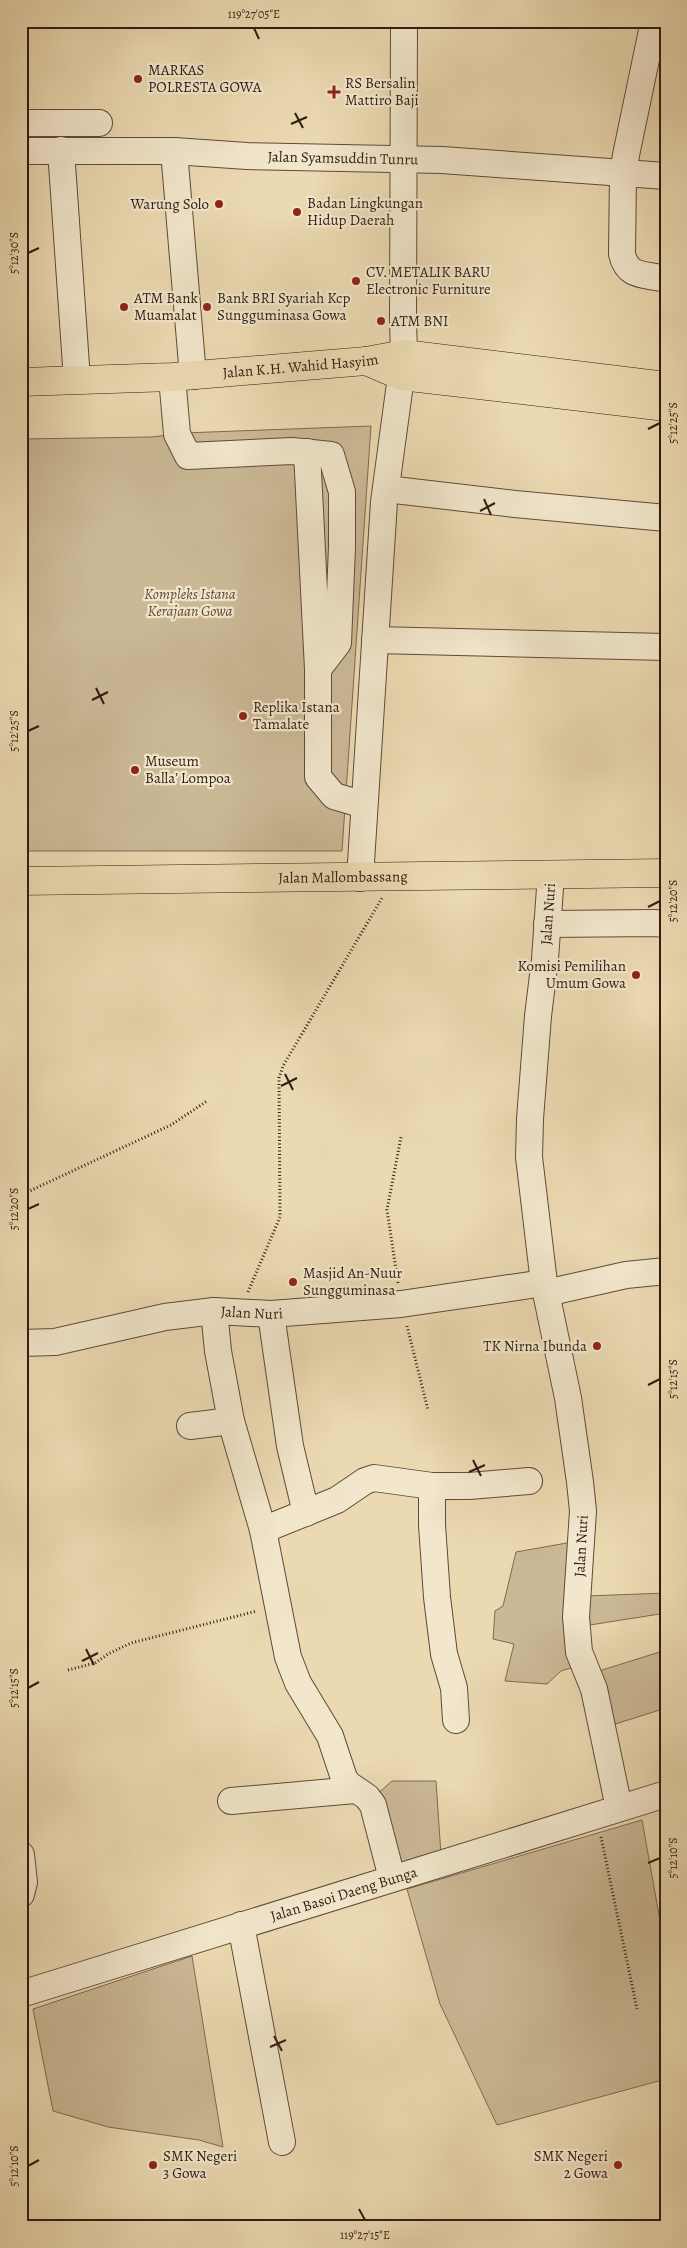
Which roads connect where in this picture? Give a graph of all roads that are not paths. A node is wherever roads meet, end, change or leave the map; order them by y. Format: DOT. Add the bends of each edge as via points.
graph roads {
  1 [pos="404,21"];
  2 [pos="654,21"];
  3 [pos="21,123"];
  4 [pos="98,123"];
  5 [pos="61,150"];
  6 [pos="21,151"];
  7 [pos="174,151"];
  8 [pos="404,159"];
  9 [pos="623,174"];
  10 [pos="666,176"];
  11 [pos="661,278"];
  12 [pos="403,365"];
  13 [pos="182,376"];
  14 [pos="77,380"];
  15 [pos="21,382"];
  16 [pos="666,386"];
  17 [pos="666,408"];
  18 [pos="386,489"];
  19 [pos="666,518"];
  20 [pos="374,640"];
  21 [pos="666,647"];
  22 [pos="364,806"];
  23 [pos="666,873"];
  24 [pos="551,874"];
  25 [pos="360,878"];
  26 [pos="21,881"];
  27 [pos="547,924"];
  28 [pos="666,924"];
  29 [pos="666,1271"];
  30 [pos="545,1288"];
  31 [pos="214,1311"];
  32 [pos="271,1314"];
  33 [pos="21,1344"];
  34 [pos="231,1421"];
  35 [pos="190,1426"];
  36 [pos="530,1481"];
  37 [pos="432,1486"];
  38 [pos="306,1513"];
  39 [pos="263,1530"];
  40 [pos="456,1720"];
  41 [pos="355,1790"];
  42 [pos="666,1794"];
  43 [pos="231,1801"];
  44 [pos="608,1811"];
  45 [pos="21,1855"];
  46 [pos="392,1878"];
  47 [pos="21,1894"];
  48 [pos="241,1925"];
  49 [pos="21,1994"];
  50 [pos="282,2142"];
  1 -- 8 [label="street"];
  2 -- 9 [label="street"];
  3 -- 4 [label="street"];
  5 -- 6 [label="street, Jalan Syamsuddin Tunru"];
  5 -- 7 [label="street, Jalan Syamsuddin Tunru"];
  5 -- 14 [label="street"];
  7 -- 8 [label="street, Jalan Syamsuddin Tunru"];
  7 -- 13 [label="street"];
  8 -- 9 [label="street, Jalan Syamsuddin Tunru"];
  8 -- 12 [label="street"];
  9 -- 10 [label="street, Jalan Syamsuddin Tunru"];
  9 -- 11 [label="street" via="622,254 625,266"];
  12 -- 13 [label="highway, Jalan K.H. Wahid Hasyim" via="366,361"];
  12 -- 16 [label="highway"];
  12 -- 17 [label="highway"];
  12 -- 18 [label="street"];
  13 -- 14 [label="highway, Jalan K.H. Wahid Hasyim"];
  13 -- 22 [label="street" via="177,434 188,456 307,452 318,669 318,777 334,796"];
  14 -- 15 [label="highway, Jalan K.H. Wahid Hasyim"];
  18 -- 19 [label="street"];
  18 -- 20 [label="street"];
  20 -- 21 [label="street"];
  20 -- 22 [label="street"];
  22 -- 25 [label="street"];
  23 -- 24 [label="highway, Jalan Mallombassang"];
  24 -- 25 [label="highway, Jalan Mallombassang"];
  24 -- 27 [label="street, Jalan Nuri"];
  25 -- 26 [label="highway, Jalan Mallombassang"];
  27 -- 28 [label="street"];
  27 -- 30 [label="street, Jalan Nuri" via="529,1147"];
  29 -- 30 [label="street"];
  30 -- 32 [label="street, Jalan Nuri"];
  30 -- 44 [label="street, Jalan Nuri" via="568,1398 583,1511 576,1617 579,1652 594,1689"];
  31 -- 32 [label="street, Jalan Nuri"];
  31 -- 33 [label="street, Jalan Nuri" via="145,1320 55,1342"];
  31 -- 34 [label="street"];
  32 -- 38 [label="street" via="290,1446"];
  34 -- 35 [label="street"];
  34 -- 39 [label="street"];
  36 -- 37 [label="street"];
  37 -- 38 [label="street" via="374,1478 337,1500"];
  37 -- 40 [label="street" via="437,1597 444,1654 454,1688"];
  38 -- 39 [label="street"];
  39 -- 41 [label="street" via="292,1671 330,1736 344,1778"];
  41 -- 43 [label="street"];
  41 -- 46 [label="street" via="373,1805"];
  42 -- 44 [label="street, Jalan Basoi Daeng Bunga"];
  44 -- 46 [label="street, Jalan Basoi Daeng Bunga"];
  45 -- 47 [label="street" via="24,1882"];
  46 -- 48 [label="street, Jalan Basoi Daeng Bunga"];
  48 -- 49 [label="street, Jalan Basoi Daeng Bunga"];
  48 -- 50 [label="street"];
}
